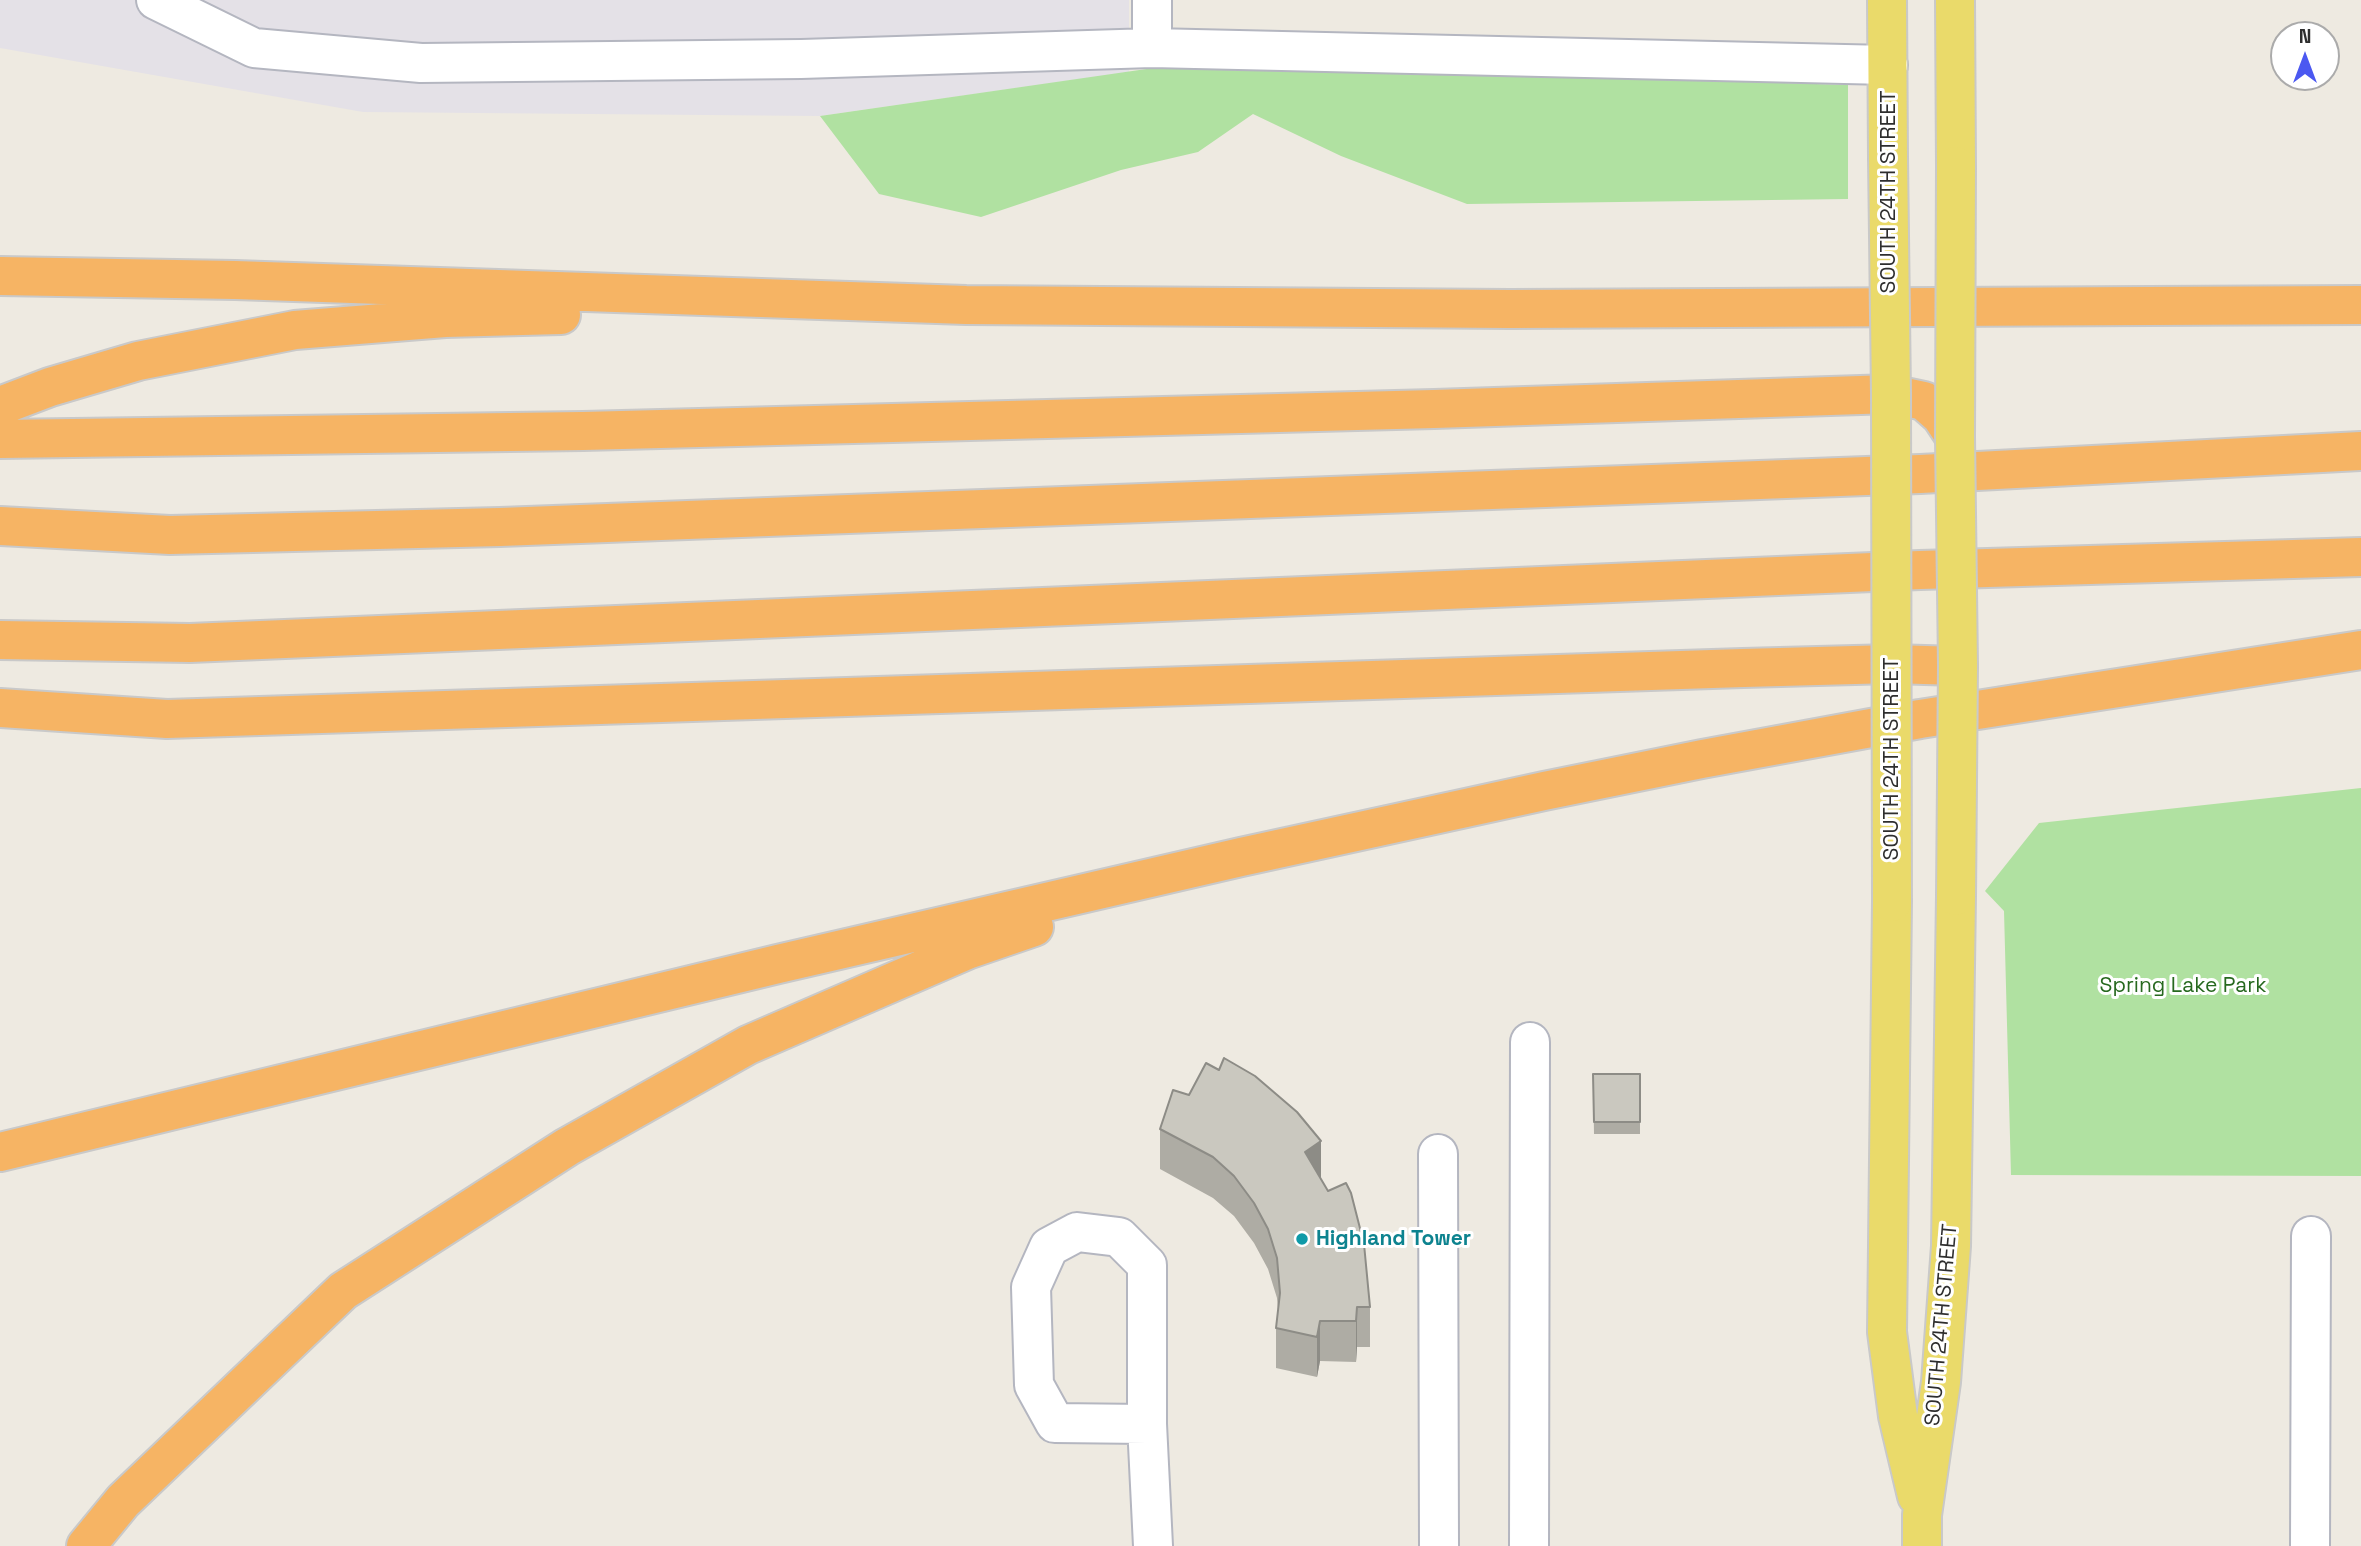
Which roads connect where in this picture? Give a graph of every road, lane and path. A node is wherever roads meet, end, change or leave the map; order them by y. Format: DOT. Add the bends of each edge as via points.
graph roads {
  1 [pos="156,0"];
  2 [pos="1152,0"];
  3 [pos="1887,0"];
  4 [pos="1955,0"];
  5 [pos="1152,48"];
  6 [pos="1888,65"];
  7 [pos="0,276"];
  8 [pos="966,305"];
  9 [pos="2361,305"];
  10 [pos="1891,394"];
  11 [pos="0,406"];
  12 [pos="1955,437"];
  13 [pos="0,439"];
  14 [pos="2361,451"];
  15 [pos="0,526"];
  16 [pos="2361,557"];
  17 [pos="2,640"];
  18 [pos="2361,650"];
  19 [pos="1892,664"];
  20 [pos="1958,666"];
  21 [pos="0,708"];
  22 [pos="1241,857"];
  23 [pos="1530,1042"];
  24 [pos="0,1152"];
  25 [pos="1438,1154"];
  26 [pos="2311,1236"];
  27 [pos="1147,1424"];
  28 [pos="1922,1531"];
  29 [pos="86,1546"];
  30 [pos="1153,1546"];
  31 [pos="1438,1546"];
  32 [pos="1529,1546"];
  33 [pos="2310,1546"];
  1 -- 5 [label="street" via="254,48 421,63 801,59"];
  2 -- 5 [label="street"];
  3 -- 6 [label="main road, SOUTH 24TH STREET"];
  4 -- 12 [label="main road, SOUTH 24TH STREET, bridge"];
  5 -- 6 [label="street"];
  6 -- 10 [label="main road, SOUTH 24TH STREET, bridge"];
  7 -- 8 [label="highway"];
  8 -- 9 [label="highway" via="1510,309"];
  8 -- 11 [label="highway" via="445,318 319,328 138,361"];
  10 -- 12 [label="highway" via="1924,401"];
  10 -- 13 [label="highway" via="583,431"];
  10 -- 19 [label="main road, SOUTH 24TH STREET, bridge"];
  12 -- 20 [label="main road, SOUTH 24TH STREET, bridge"];
  14 -- 15 [label="highway" via="1920,474 500,527 170,535"];
  16 -- 17 [label="highway" via="1920,569 190,643"];
  18 -- 22 [label="highway" via="1716,756"];
  19 -- 20 [label="highway"];
  19 -- 21 [label="highway" via="167,719"];
  19 -- 28 [label="main road, SOUTH 24TH STREET, bridge" via="1887,1332"];
  20 -- 28 [label="main road, SOUTH 24TH STREET, bridge" via="1951,1246 1941,1382"];
  22 -- 24 [label="highway"];
  22 -- 29 [label="highway" via="967,950 748,1045 567,1147 343,1291 123,1500"];
  23 -- 32 [label="street"];
  25 -- 31 [label="street"];
  26 -- 33 [label="street"];
  27 -- 27 [label="street" via="1055,1423 1034,1385 1031,1287 1049,1247 1077,1231 1119,1237 1147,1265"];
  27 -- 30 [label="street"];
}
